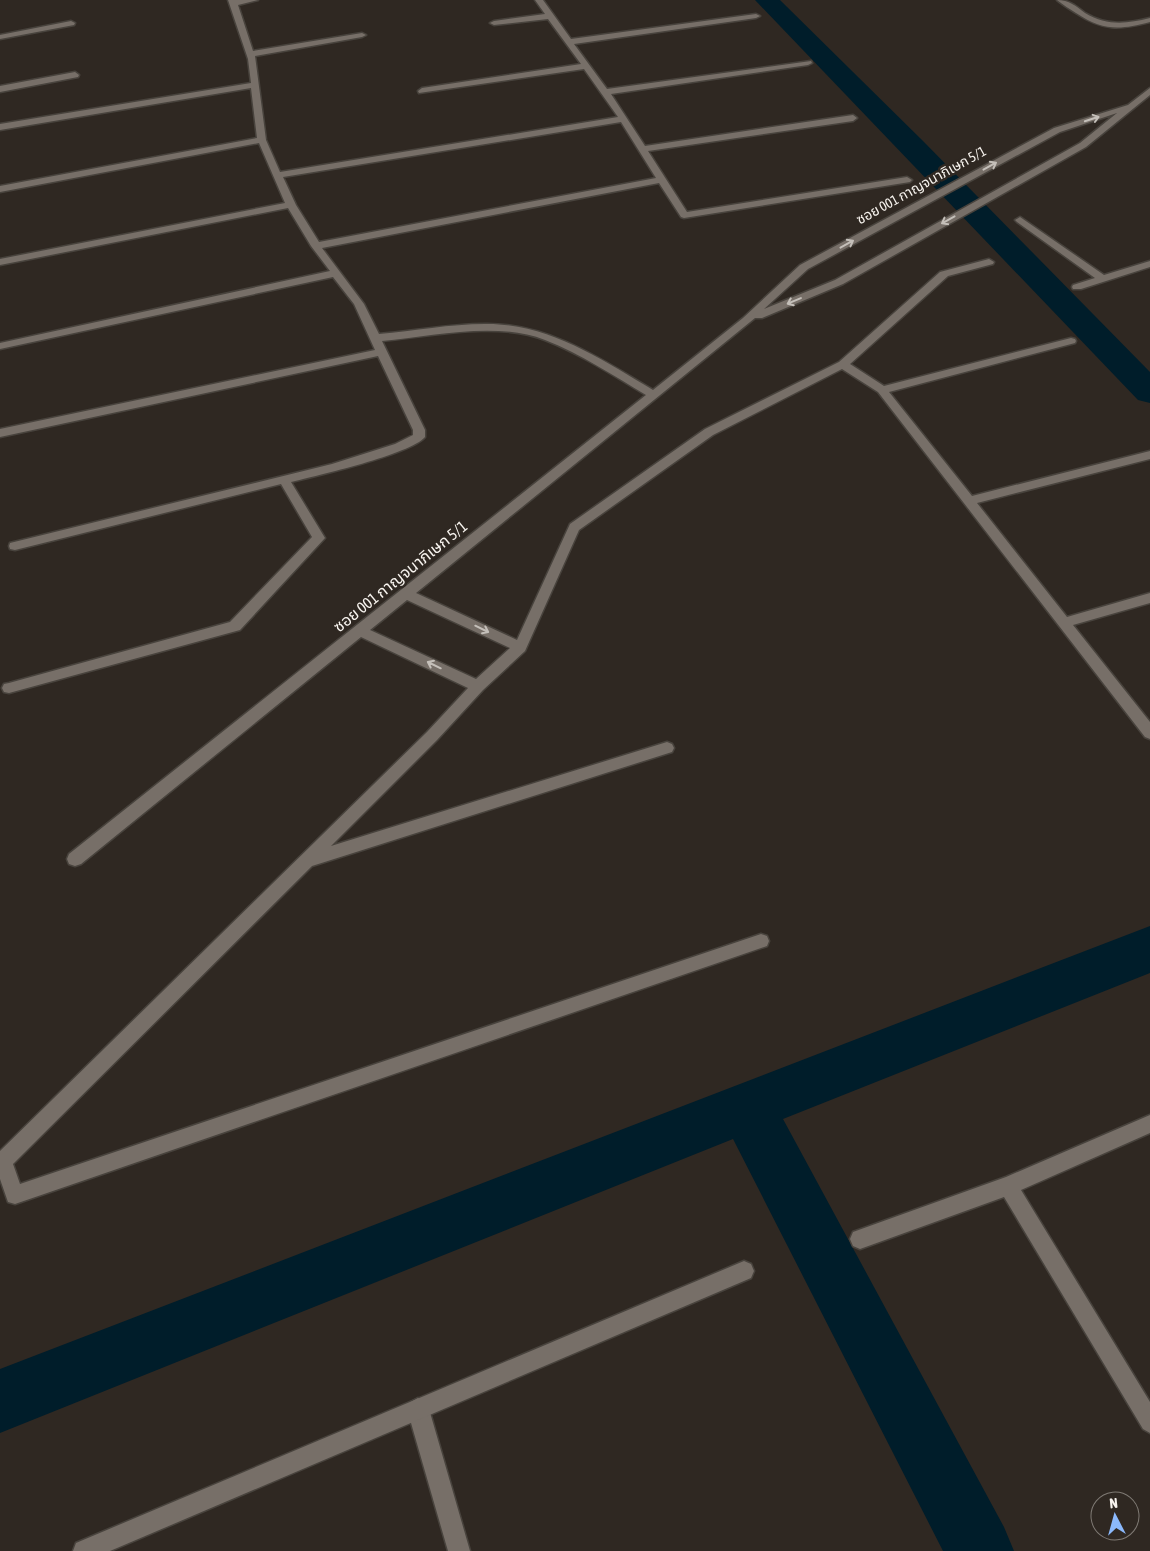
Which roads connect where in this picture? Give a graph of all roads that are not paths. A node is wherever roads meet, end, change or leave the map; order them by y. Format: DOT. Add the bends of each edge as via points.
graph roads {
  1 [pos="254,0"];
  2 [pos="538,0"];
  3 [pos="1061,0"];
  4 [pos="232,2"];
  5 [pos="550,16"];
  6 [pos="756,16"];
  7 [pos="1150,20"];
  8 [pos="71,23"];
  9 [pos="494,24"];
  10 [pos="362,35"];
  11 [pos="0,37"];
  12 [pos="569,42"];
  13 [pos="250,54"];
  14 [pos="808,63"];
  15 [pos="586,66"];
  16 [pos="75,74"];
  17 [pos="256,85"];
  18 [pos="0,90"];
  19 [pos="422,91"];
  20 [pos="1150,91"];
  21 [pos="605,92"];
  22 [pos="1127,107"];
  23 [pos="623,118"];
  24 [pos="853,118"];
  25 [pos="0,127"];
  26 [pos="262,140"];
  27 [pos="642,149"];
  28 [pos="277,175"];
  29 [pos="662,180"];
  30 [pos="907,180"];
  31 [pos="0,189"];
  32 [pos="291,205"];
  33 [pos="1020,220"];
  34 [pos="316,246"];
  35 [pos="0,262"];
  36 [pos="989,262"];
  37 [pos="1150,264"];
  38 [pos="336,274"];
  39 [pos="1103,278"];
  40 [pos="1077,286"];
  41 [pos="747,320"];
  42 [pos="376,338"];
  43 [pos="1071,340"];
  44 [pos="0,346"];
  45 [pos="381,352"];
  46 [pos="843,364"];
  47 [pos="882,390"];
  48 [pos="654,395"];
  49 [pos="0,433"];
  50 [pos="1150,455"];
  51 [pos="284,480"];
  52 [pos="969,501"];
  53 [pos="15,546"];
  54 [pos="406,594"];
  55 [pos="1150,598"];
  56 [pos="1063,623"];
  57 [pos="360,631"];
  58 [pos="520,647"];
  59 [pos="478,686"];
  60 [pos="9,688"];
  61 [pos="1150,733"];
  62 [pos="667,748"];
  63 [pos="75,859"];
  64 [pos="308,860"];
  65 [pos="760,941"];
  66 [pos="1150,1124"];
  67 [pos="1008,1186"];
  68 [pos="860,1239"];
  69 [pos="744,1270"];
  70 [pos="418,1409"];
  71 [pos="1150,1422"];
  72 [pos="84,1551"];
  73 [pos="459,1551"];
  1 -- 4 [label="street"];
  2 -- 5 [label="street"];
  3 -- 7 [label="street" via="1096,23 1107,26 1126,27"];
  4 -- 13 [label="street"];
  5 -- 9 [label="street"];
  5 -- 12 [label="street"];
  6 -- 12 [label="street"];
  8 -- 11 [label="street"];
  10 -- 13 [label="street"];
  12 -- 15 [label="street"];
  13 -- 17 [label="street"];
  14 -- 21 [label="street"];
  15 -- 19 [label="street"];
  15 -- 21 [label="street"];
  16 -- 18 [label="street"];
  17 -- 25 [label="street"];
  17 -- 26 [label="street"];
  20 -- 22 [label="street, ซอย 001 กาญจนาภิเษก 5/1"];
  21 -- 23 [label="street"];
  22 -- 41 [label="street, ซอย 001 กาญจนาภิเษก 5/1, one-way" via="1083,145 839,282"];
  41 -- 22 [label="street, ซอย 001 กาญจนาภิเษก 5/1, one-way" via="804,267 1057,130"];
  23 -- 27 [label="street"];
  23 -- 28 [label="street"];
  24 -- 27 [label="street"];
  26 -- 28 [label="street"];
  26 -- 31 [label="street"];
  27 -- 29 [label="street"];
  28 -- 32 [label="street"];
  29 -- 30 [label="street" via="684,215"];
  29 -- 34 [label="street"];
  32 -- 34 [label="street"];
  32 -- 35 [label="street"];
  33 -- 39 [label="street"];
  34 -- 38 [label="street"];
  36 -- 46 [label="street" via="944,274"];
  37 -- 39 [label="street"];
  38 -- 42 [label="street" via="358,304"];
  38 -- 44 [label="street"];
  39 -- 40 [label="street"];
  41 -- 48 [label="street, ซอย 001 กาญจนาภิเษก 5/1"];
  42 -- 45 [label="street"];
  42 -- 48 [label="street" via="485,327 513,329 548,337"];
  43 -- 47 [label="street"];
  45 -- 49 [label="street"];
  45 -- 51 [label="street" via="419,430 419,437 399,448"];
  46 -- 47 [label="street"];
  46 -- 58 [label="street" via="709,432 574,528"];
  47 -- 52 [label="street"];
  48 -- 54 [label="street, ซอย 001 กาญจนาภิเษก 5/1"];
  50 -- 52 [label="street"];
  51 -- 53 [label="street"];
  51 -- 60 [label="street" via="319,538 235,626"];
  52 -- 56 [label="street"];
  54 -- 57 [label="street, ซอย 001 กาญจนาภิเษก 5/1"];
  54 -- 58 [label="street, one-way"];
  55 -- 56 [label="street"];
  56 -- 61 [label="street"];
  59 -- 57 [label="street, one-way"];
  57 -- 63 [label="street, ซอย 001 กาญจนาภิเษก 5/1"];
  58 -- 59 [label="street"];
  59 -- 64 [label="street"];
  62 -- 64 [label="street"];
  64 -- 65 [label="street" via="3,1161 15,1195"];
  66 -- 67 [label="street"];
  67 -- 68 [label="street"];
  67 -- 71 [label="street"];
  69 -- 70 [label="street"];
  70 -- 72 [label="street"];
  70 -- 73 [label="street"];
}
